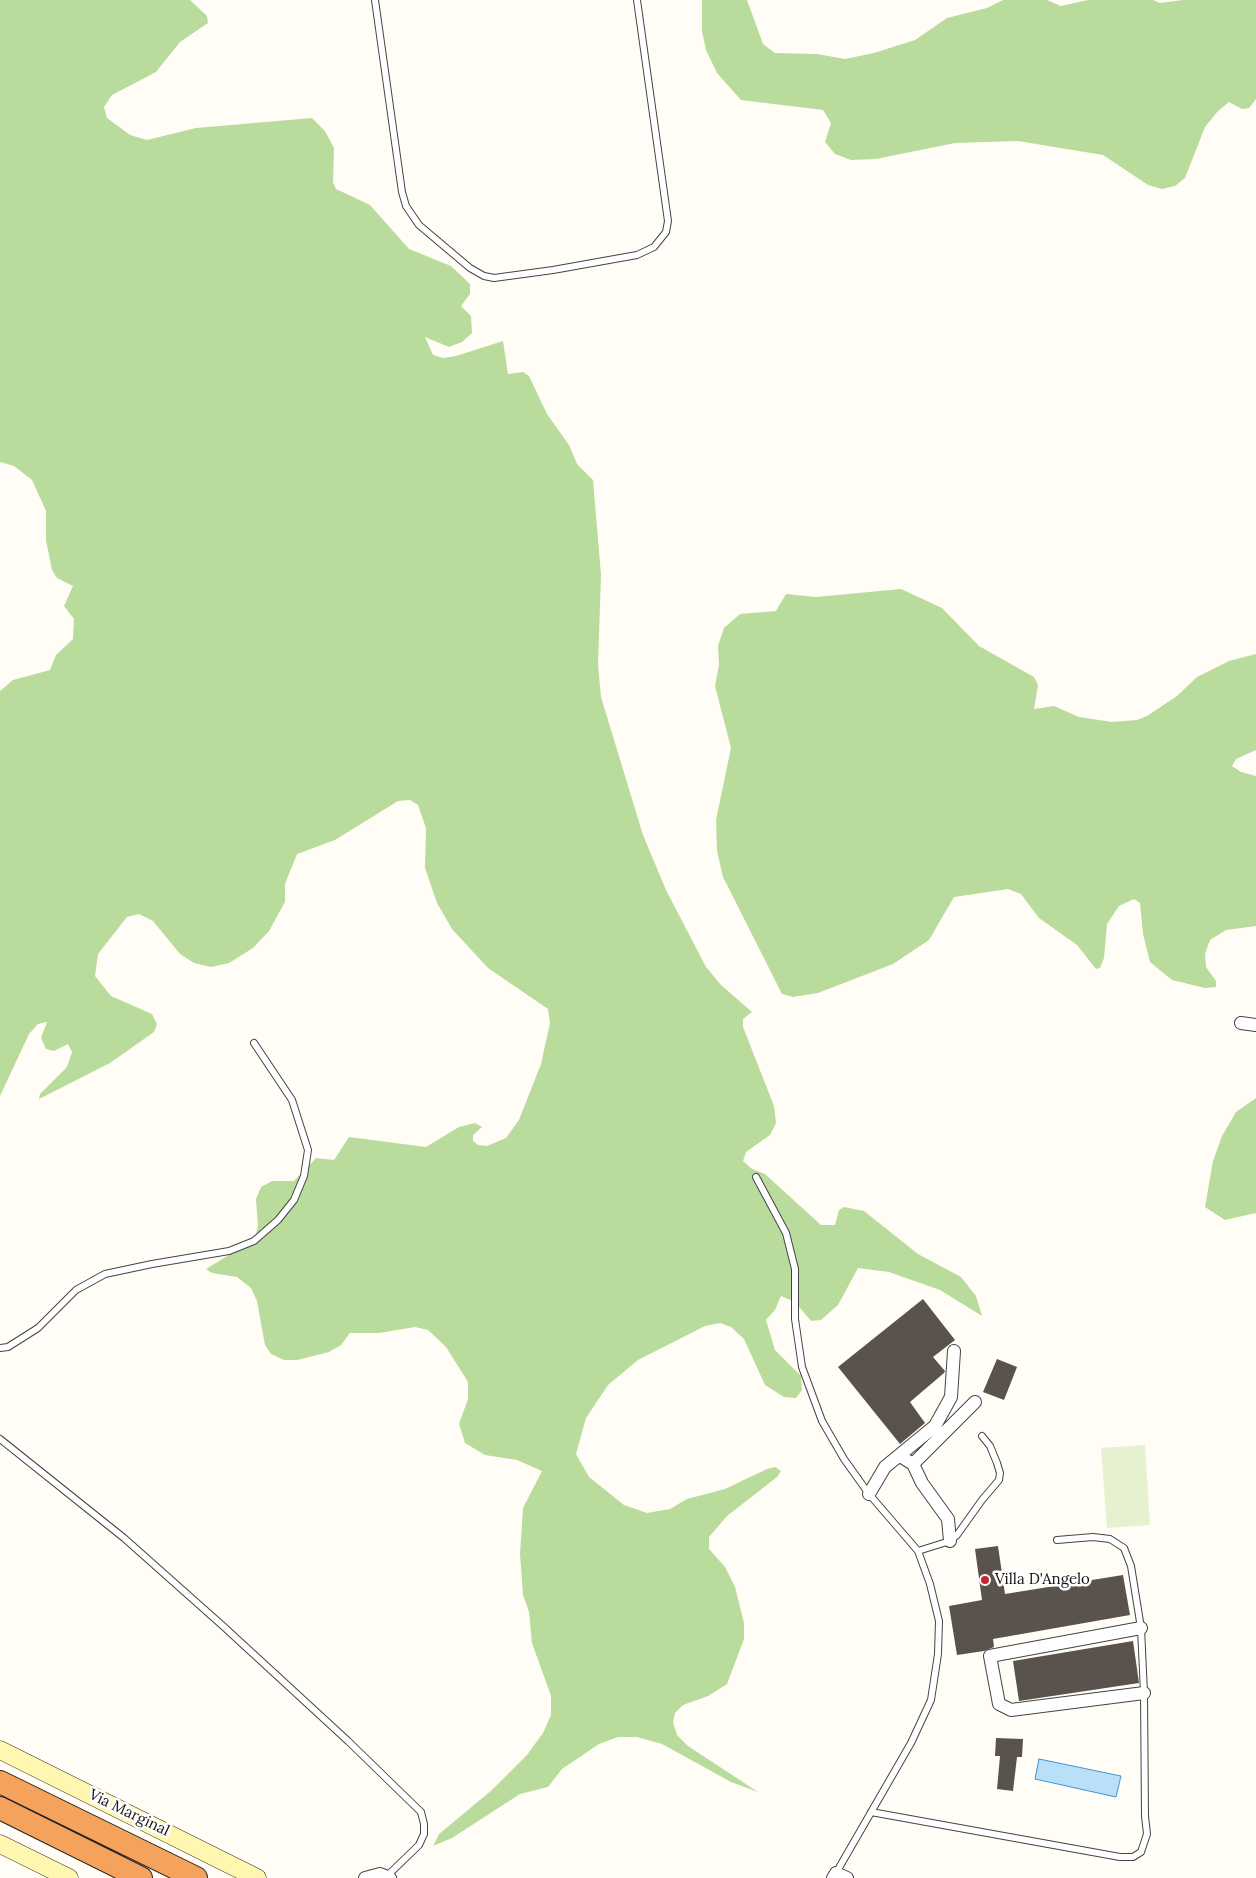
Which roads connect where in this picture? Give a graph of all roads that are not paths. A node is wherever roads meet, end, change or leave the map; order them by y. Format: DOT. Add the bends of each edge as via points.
graph roads {
  1 [pos="375,0"];
  2 [pos="637,0"];
  3 [pos="1241,1023"];
  4 [pos="1256,1025"];
  5 [pos="254,1044"];
  6 [pos="756,1177"];
  7 [pos="0,1348"];
  8 [pos="954,1351"];
  9 [pos="975,1402"];
  10 [pos="982,1436"];
  11 [pos="0,1439"];
  12 [pos="900,1456"];
  13 [pos="913,1464"];
  14 [pos="869,1494"];
  15 [pos="1057,1540"];
  16 [pos="950,1542"];
  17 [pos="918,1551"];
  18 [pos="1141,1628"];
  19 [pos="1144,1693"];
  20 [pos="0,1750"];
  21 [pos="0,1782"];
  22 [pos="0,1808"];
  23 [pos="871,1812"];
  24 [pos="0,1844"];
  25 [pos="839,1876"];
  26 [pos="369,1877"];
  27 [pos="388,1877"];
  28 [pos="70,1878"];
  29 [pos="142,1878"];
  30 [pos="196,1878"];
  31 [pos="256,1878"];
  1 -- 2 [label="lane" via="406,206 419,225 470,268 494,278 637,255 654,248 666,232 668,221"];
  3 -- 4 [label="street"];
  5 -- 7 [label="lane" via="292,1100 308,1150 298,1192 278,1220 254,1241 229,1251 105,1274 76,1290 38,1328 8,1347"];
  6 -- 14 [label="lane" via="786,1233 794,1269 795,1319 802,1367 822,1421"];
  8 -- 12 [label="street" via="950,1397 935,1426"];
  9 -- 13 [label="street"];
  10 -- 16 [label="lane" via="998,1462 999,1480"];
  11 -- 27 [label="lane" via="124,1538 421,1812 424,1834 419,1845"];
  12 -- 13 [label="street"];
  12 -- 14 [label="street" via="885,1467"];
  13 -- 16 [label="street" via="922,1483 948,1519"];
  14 -- 17 [label="lane"];
  15 -- 18 [label="lane" via="1110,1539 1124,1548"];
  16 -- 17 [label="lane"];
  17 -- 23 [label="lane" via="939,1621 931,1700 911,1743"];
  18 -- 19 [label="lane"];
  18 -- 19 [label="street" via="990,1656 998,1704 1011,1710"];
  19 -- 23 [label="lane" via="1147,1834 1141,1852 1133,1857"];
  20 -- 31 [label="street, Via Marginal"];
  21 -- 30 [label="highway"];
  22 -- 29 [label="highway"];
  23 -- 25 [label="lane"];
  24 -- 28 [label="street"];
  26 -- 27 [label="street" via="380,1874"];
}
